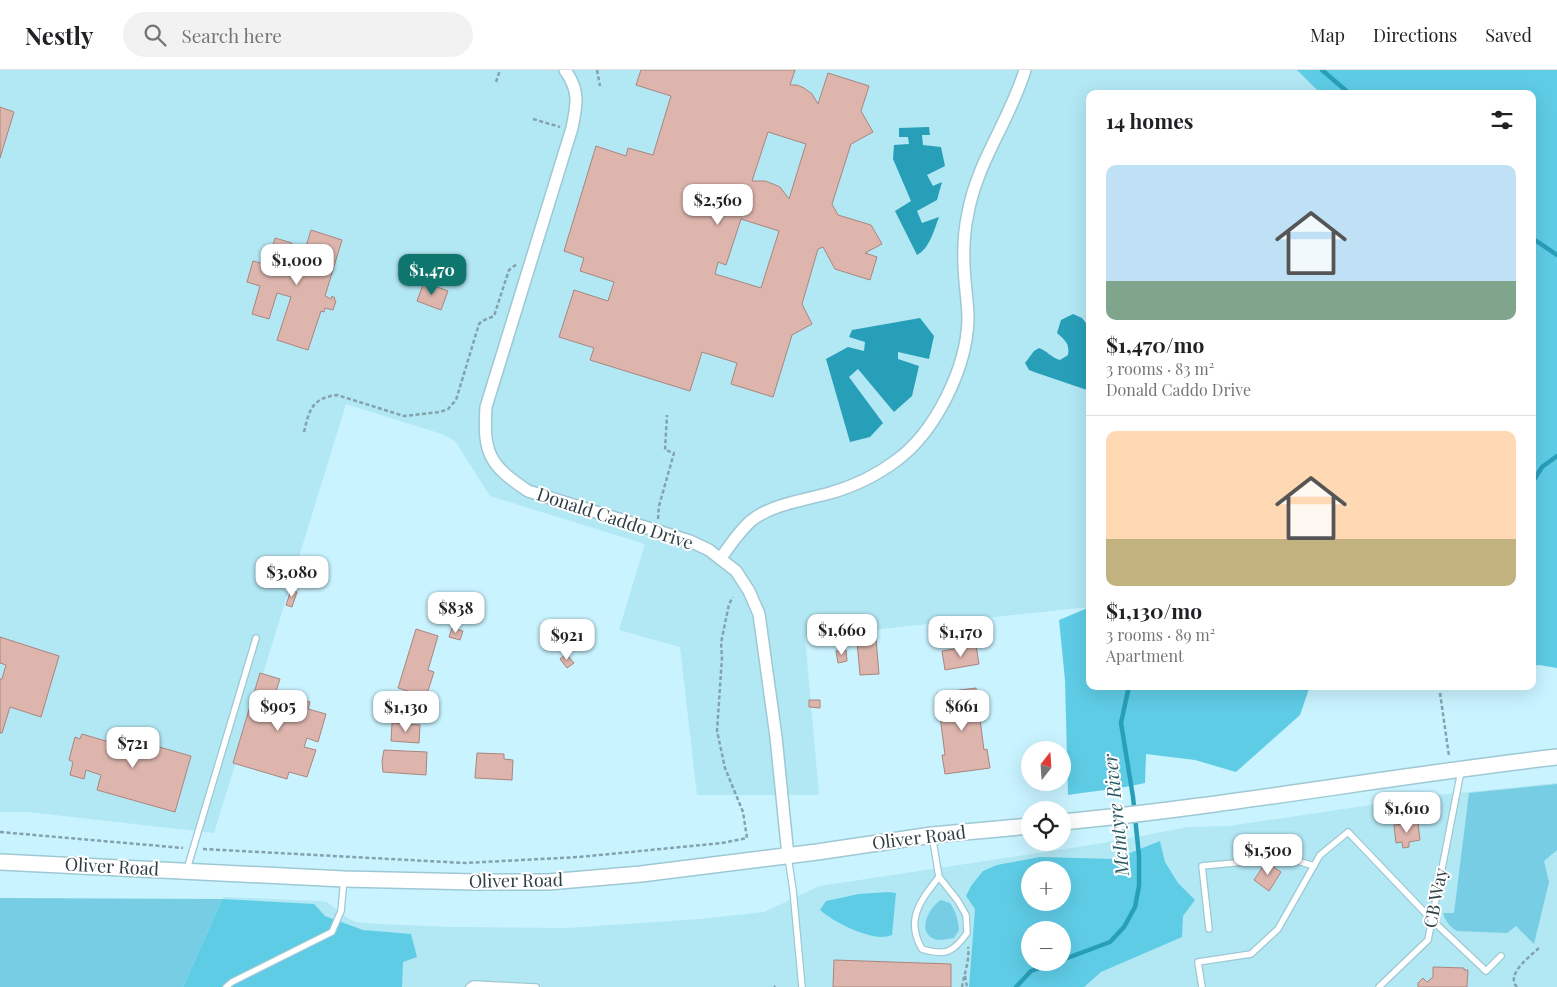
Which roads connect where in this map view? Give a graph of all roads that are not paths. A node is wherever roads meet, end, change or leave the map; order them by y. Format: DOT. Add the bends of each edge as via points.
graph roads {
  1 [pos="565,70"];
  2 [pos="1025,70"];
  3 [pos="721,558"];
  4 [pos="256,638"];
  5 [pos="1557,757"];
  6 [pos="1456,769"];
  7 [pos="1071,821"];
  8 [pos="1021,827"];
  9 [pos="932,835"];
  10 [pos="788,856"];
  11 [pos="0,862"];
  12 [pos="1314,866"];
  13 [pos="186,871"];
  14 [pos="939,877"];
  15 [pos="344,880"];
  16 [pos="1432,920"];
  17 [pos="1209,929"];
  18 [pos="1501,956"];
  19 [pos="226,987"];
  20 [pos="469,987"];
  21 [pos="536,987"];
  22 [pos="802,987"];
  23 [pos="1202,987"];
  24 [pos="1379,987"];
  1 -- 3 [label="street, Donald Caddo Drive" via="577,93 572,131 486,407 484,433 488,451 498,468 528,491 690,541"];
  2 -- 3 [label="street" via="975,183 967,214 964,279 968,319 964,346 944,405 926,432 899,459 874,476 845,488 780,506 752,520"];
  3 -- 10 [label="street, Donald Caddo Drive" via="736,571 759,614"];
  4 -- 13 [label="lane"];
  5 -- 6 [label="main road"];
  6 -- 7 [label="main road"];
  6 -- 16 [label="lane, CB Way"];
  8 -- 9 [label="main road, Oliver Road"];
  9 -- 10 [label="main road, Oliver Road"];
  9 -- 14 [label="lane"];
  10 -- 15 [label="main road, Oliver Road" via="548,882"];
  10 -- 22 [label="lane"];
  11 -- 13 [label="main road, Oliver Road"];
  12 -- 16 [label="lane" via="1320,855 1348,832"];
  12 -- 17 [label="lane" via="1288,858 1202,866"];
  12 -- 23 [label="lane" via="1278,929 1251,954 1198,962"];
  13 -- 15 [label="main road, Oliver Road"];
  14 -- 14 [label="lane" via="925,894 914,924 916,939 922,949 936,954 949,952 967,933 966,915"];
  15 -- 19 [label="lane" via="341,911 332,932"];
  16 -- 18 [label="lane" via="1486,971"];
  16 -- 24 [label="lane, CB Way" via="1428,940"];
  20 -- 21 [label="lane" via="473,984"];
}
